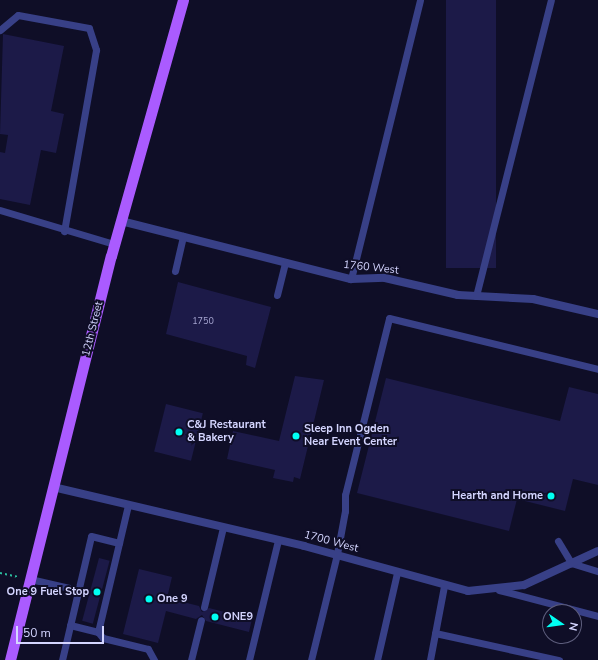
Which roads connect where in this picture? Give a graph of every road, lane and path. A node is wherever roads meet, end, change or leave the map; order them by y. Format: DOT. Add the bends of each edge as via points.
graph roads {
  1 [pos="183,0"];
  2 [pos="420,0"];
  3 [pos="551,0"];
  4 [pos="0,30"];
  5 [pos="0,210"];
  6 [pos="121,221"];
  7 [pos="64,231"];
  8 [pos="184,236"];
  9 [pos="114,244"];
  10 [pos="285,262"];
  11 [pos="176,271"];
  12 [pos="351,279"];
  13 [pos="277,295"];
  14 [pos="476,296"];
  15 [pos="598,314"];
  16 [pos="598,369"];
  17 [pos="53,487"];
  18 [pos="128,505"];
  19 [pos="223,527"];
  20 [pos="278,540"];
  21 [pos="558,541"];
  22 [pos="119,543"];
  23 [pos="598,550"];
  24 [pos="337,554"];
  25 [pos="571,563"];
  26 [pos="598,571"];
  27 [pos="0,573"];
  28 [pos="398,573"];
  29 [pos="30,579"];
  30 [pos="444,586"];
  31 [pos="78,590"];
  32 [pos="499,590"];
  33 [pos="204,607"];
  34 [pos="598,616"];
  35 [pos="200,620"];
  36 [pos="70,625"];
  37 [pos="98,632"];
  38 [pos="435,633"];
  39 [pos="10,660"];
  40 [pos="62,660"];
  41 [pos="154,660"];
  42 [pos="191,660"];
  43 [pos="249,660"];
  44 [pos="311,660"];
  45 [pos="377,660"];
  46 [pos="430,660"];
  47 [pos="559,660"];
  1 -- 6 [label="main road, 12th Street"];
  2 -- 12 [label="lane"];
  3 -- 14 [label="lane"];
  4 -- 7 [label="lane" via="18,15 89,28 96,50"];
  5 -- 7 [label="lane"];
  6 -- 8 [label="street, 1760 West"];
  6 -- 9 [label="main road, 12th Street"];
  7 -- 9 [label="lane"];
  8 -- 10 [label="street, 1760 West"];
  8 -- 11 [label="lane"];
  9 -- 17 [label="main road, 12th Street"];
  10 -- 12 [label="street, 1760 West"];
  10 -- 13 [label="lane"];
  12 -- 14 [label="street, 1760 West" via="385,278"];
  14 -- 15 [label="street, 1760 West" via="533,299"];
  16 -- 24 [label="lane" via="389,318 345,496 346,511"];
  17 -- 18 [label="street, 1700 West"];
  17 -- 29 [label="main road, 12th Street"];
  18 -- 19 [label="street, 1700 West"];
  18 -- 22 [label="lane"];
  19 -- 20 [label="street, 1700 West"];
  19 -- 33 [label="lane"];
  20 -- 24 [label="street, 1700 West"];
  20 -- 43 [label="lane"];
  21 -- 25 [label="lane"];
  22 -- 31 [label="lane" via="91,536"];
  22 -- 37 [label="lane"];
  23 -- 25 [label="street, 1700 West"];
  24 -- 28 [label="street, 1700 West"];
  24 -- 44 [label="lane"];
  25 -- 26 [label="lane"];
  25 -- 32 [label="street, 1700 West" via="524,585"];
  27 -- 29 [label="path"];
  28 -- 30 [label="street, 1700 West"];
  28 -- 45 [label="lane"];
  29 -- 31 [label="lane"];
  29 -- 39 [label="main road, 12th Street"];
  30 -- 32 [label="street, 1700 West" via="468,591"];
  30 -- 38 [label="lane"];
  31 -- 36 [label="lane"];
  32 -- 34 [label="lane"];
  35 -- 42 [label="lane"];
  36 -- 37 [label="lane"];
  36 -- 40 [label="lane"];
  37 -- 41 [label="lane" via="103,638 148,649"];
  38 -- 46 [label="lane"];
  38 -- 47 [label="lane"];
}
